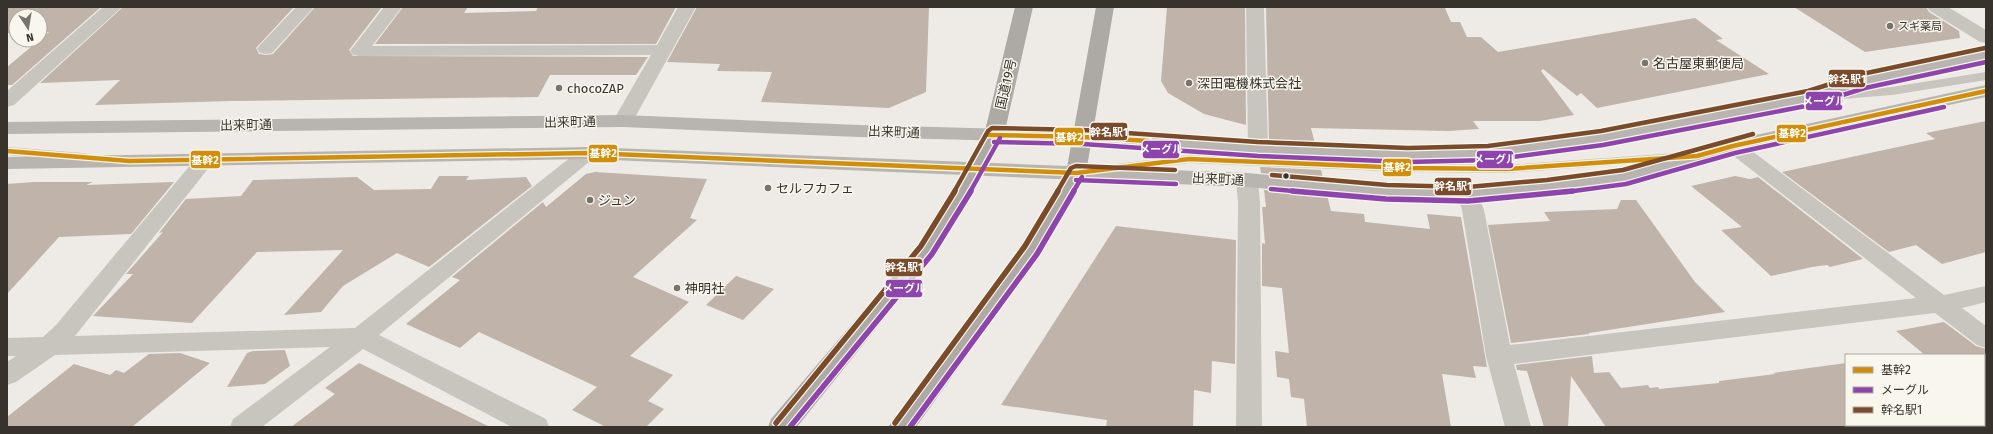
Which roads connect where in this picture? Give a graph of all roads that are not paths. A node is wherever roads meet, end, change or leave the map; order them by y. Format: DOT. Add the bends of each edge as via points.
graph roads {
  1 [pos="113,7"];
  2 [pos="305,7"];
  3 [pos="393,7"];
  4 [pos="687,7"];
  5 [pos="1024,7"];
  6 [pos="1105,7"];
  7 [pos="1255,7"];
  8 [pos="1936,7"];
  9 [pos="1986,38"];
  10 [pos="266,49"];
  11 [pos="663,50"];
  12 [pos="1986,55"];
  13 [pos="1986,76"];
  14 [pos="1986,91"];
  15 [pos="1810,98"];
  16 [pos="7,101"];
  17 [pos="623,121"];
  18 [pos="7,128"];
  19 [pos="994,135"];
  20 [pos="1083,137"];
  21 [pos="1733,146"];
  22 [pos="1258,148"];
  23 [pos="7,152"];
  24 [pos="588,153"];
  25 [pos="1697,156"];
  26 [pos="205,160"];
  27 [pos="129,161"];
  28 [pos="7,163"];
  29 [pos="976,169"];
  30 [pos="1076,173"];
  31 [pos="1247,180"];
  32 [pos="1468,194"];
  33 [pos="1986,294"];
  34 [pos="1940,304"];
  35 [pos="360,337"];
  36 [pos="1986,339"];
  37 [pos="49,346"];
  38 [pos="7,347"];
  39 [pos="1499,356"];
  40 [pos="7,375"];
  41 [pos="520,424"];
  42 [pos="243,427"];
  43 [pos="782,427"];
  44 [pos="901,427"];
  45 [pos="1248,427"];
  46 [pos="1518,427"];
  1 -- 16 [label="street"];
  2 -- 10 [label="street"];
  3 -- 11 [label="street" via="359,51"];
  4 -- 11 [label="street"];
  5 -- 19 [label="highway, 国道19号"];
  6 -- 20 [label="highway"];
  7 -- 22 [label="street"];
  8 -- 9 [label="street"];
  11 -- 17 [label="street"];
  12 -- 15 [label="main road, 出来町通" via="1863,81"];
  13 -- 15 [label="lane" via="1892,91"];
  14 -- 21 [label="main road, 出来町通"];
  15 -- 22 [label="main road, 出来町通" via="1602,138 1489,153 1408,155"];
  17 -- 18 [label="main road, 出来町通"];
  17 -- 19 [label="main road, 出来町通"];
  19 -- 20 [label="main road, 出来町通"];
  19 -- 29 [label="highway, 国道19号"];
  20 -- 22 [label="main road, 出来町通"];
  20 -- 30 [label="highway"];
  21 -- 25 [label="main road, 出来町通"];
  21 -- 34 [label="street"];
  23 -- 27 [label="lane"];
  24 -- 26 [label="main road, 出来町通"];
  24 -- 29 [label="main road, 出来町通"];
  24 -- 35 [label="street"];
  25 -- 30 [label="lane" via="1507,169 1407,168 1189,159"];
  25 -- 32 [label="main road, 出来町通" via="1624,176 1548,187"];
  26 -- 27 [label="main road, 出来町通"];
  26 -- 37 [label="street" via="65,331"];
  27 -- 28 [label="main road, 出来町通"];
  29 -- 30 [label="main road, 出来町通"];
  29 -- 43 [label="highway, 国道19号" via="927,250"];
  30 -- 31 [label="main road, 出来町通"];
  30 -- 44 [label="highway" via="1031,250"];
  31 -- 32 [label="main road, 出来町通" via="1387,192"];
  31 -- 45 [label="street"];
  32 -- 39 [label="street"];
  33 -- 34 [label="street"];
  34 -- 36 [label="street"];
  34 -- 39 [label="street"];
  35 -- 37 [label="street"];
  35 -- 41 [label="street"];
  35 -- 42 [label="street"];
  37 -- 38 [label="street"];
  37 -- 40 [label="street"];
  39 -- 46 [label="street"];
}
